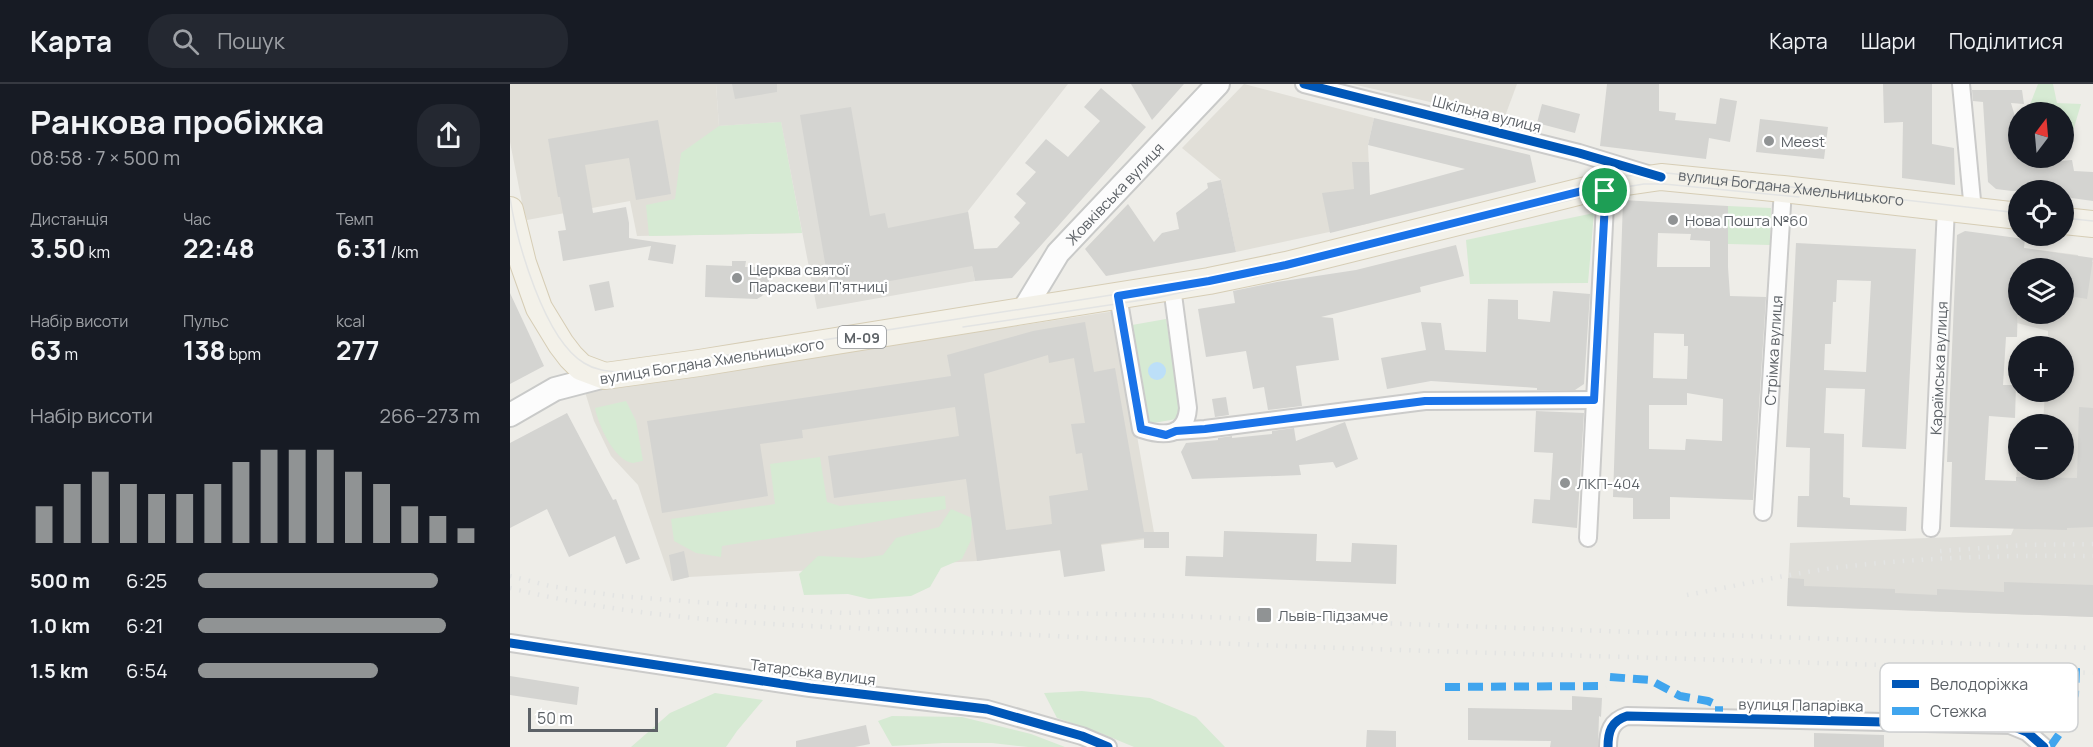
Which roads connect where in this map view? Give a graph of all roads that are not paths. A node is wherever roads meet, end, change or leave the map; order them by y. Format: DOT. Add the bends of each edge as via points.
graph roads {
  1 [pos="1218,84"];
  2 [pos="1304,84"];
  3 [pos="1961,84"];
  4 [pos="1661,177"];
  5 [pos="1606,185"];
  6 [pos="1783,189"];
  7 [pos="1946,208"];
  8 [pos="510,210"];
  9 [pos="1973,211"];
  10 [pos="2008,215"];
  11 [pos="2074,222"];
  12 [pos="2093,224"];
  13 [pos="1172,287"];
  14 [pos="1118,296"];
  15 [pos="1023,312"];
  16 [pos="605,376"];
  17 [pos="1594,400"];
  18 [pos="510,415"];
  19 [pos="1176,431"];
  20 [pos="1762,512"];
  21 [pos="1931,528"];
  22 [pos="1588,538"];
  23 [pos="510,644"];
  24 [pos="1880,722"];
  25 [pos="2027,732"];
  26 [pos="1108,747"];
  27 [pos="1608,747"];
  28 [pos="2044,747"];
  1 -- 15 [label="street, Жовківська вулиця" via="1058,253"];
  2 -- 4 [label="street, Шкільна вулиця"];
  3 -- 9 [label="street"];
  4 -- 5 [label="main road, вулиця Богдана Хмельницького / М-09"];
  4 -- 6 [label="main road, вулиця Богдана Хмельницького / М-09"];
  5 -- 13 [label="main road, вулиця Богдана Хмельницького / М-09" via="1286,265"];
  5 -- 17 [label="street"];
  6 -- 7 [label="main road, вулиця Богдана Хмельницького / М-09"];
  6 -- 20 [label="street, Стрімка вулиця"];
  7 -- 9 [label="main road, вулиця Богдана Хмельницького / М-09"];
  7 -- 21 [label="street, Караїмська вулиця"];
  8 -- 16 [label="main road" via="539,308 571,357 581,367"];
  9 -- 10 [label="main road, вулиця Богдана Хмельницького / М-09"];
  11 -- 12 [label="main road"];
  13 -- 14 [label="main road, вулиця Богдана Хмельницького / М-09"];
  13 -- 19 [label="street" via="1188,408 1184,424"];
  14 -- 15 [label="main road, вулиця Богдана Хмельницького / М-09"];
  14 -- 19 [label="street" via="1141,429 1160,435"];
  15 -- 16 [label="main road, вулиця Богдана Хмельницького / М-09"];
  16 -- 18 [label="street, вулиця Богдана Хмельницького" via="555,389"];
  17 -- 19 [label="street" via="1425,401"];
  17 -- 22 [label="street"];
  23 -- 26 [label="street, Татарська вулиця" via="810,688 987,709"];
  24 -- 27 [label="street, вулиця Папарівка" via="1627,716 1611,726"];
  25 -- 28 [label="street, вулиця Папарівка"];
}
